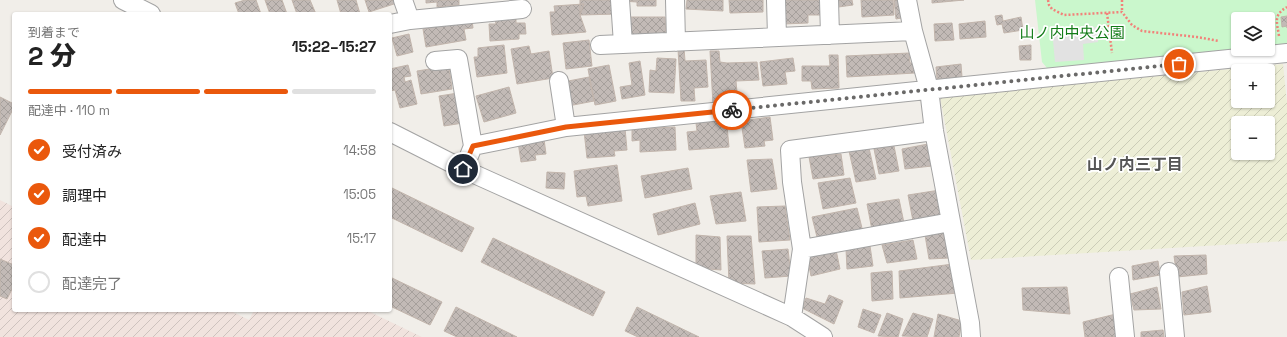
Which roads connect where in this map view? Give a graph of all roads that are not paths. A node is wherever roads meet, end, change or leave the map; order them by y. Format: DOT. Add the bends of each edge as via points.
graph roads {
  1 [pos="123,0"];
  2 [pos="403,0"];
  3 [pos="620,0"];
  4 [pos="675,0"];
  5 [pos="776,0"];
  6 [pos="829,0"];
  7 [pos="906,0"];
  8 [pos="522,9"];
  9 [pos="147,12"];
  10 [pos="410,20"];
  11 [pos="392,24"];
  12 [pos="913,31"];
  13 [pos="830,35"];
  14 [pos="776,37"];
  15 [pos="676,42"];
  16 [pos="623,44"];
  17 [pos="600,45"];
  18 [pos="1283,46"];
  19 [pos="435,61"];
  20 [pos="559,81"];
  21 [pos="929,89"];
  22 [pos="566,127"];
  23 [pos="934,131"];
  24 [pos="392,133"];
  25 [pos="473,146"];
  26 [pos="463,169"];
  27 [pos="951,222"];
  28 [pos="802,249"];
  29 [pos="1169,272"];
  30 [pos="1119,277"];
  31 [pos="792,317"];
  32 [pos="823,337"];
  33 [pos="971,337"];
  34 [pos="1125,337"];
  35 [pos="1175,337"];
  1 -- 9 [label="street"];
  2 -- 10 [label="street"];
  3 -- 16 [label="street"];
  4 -- 15 [label="street"];
  5 -- 14 [label="street"];
  6 -- 13 [label="street"];
  7 -- 12 [label="street"];
  8 -- 10 [label="street"];
  10 -- 11 [label="street"];
  12 -- 13 [label="street"];
  12 -- 21 [label="street"];
  13 -- 14 [label="street"];
  14 -- 15 [label="street"];
  15 -- 16 [label="street"];
  16 -- 17 [label="street"];
  18 -- 21 [label="street"];
  19 -- 25 [label="street" via="458,59"];
  20 -- 22 [label="street"];
  21 -- 22 [label="street"];
  21 -- 23 [label="street"];
  22 -- 25 [label="street"];
  23 -- 27 [label="street"];
  23 -- 28 [label="street" via="790,150"];
  24 -- 26 [label="street"];
  25 -- 26 [label="street"];
  26 -- 31 [label="street"];
  27 -- 28 [label="street"];
  27 -- 33 [label="street"];
  28 -- 31 [label="street"];
  29 -- 35 [label="street"];
  30 -- 34 [label="street"];
  31 -- 32 [label="street"];
}
